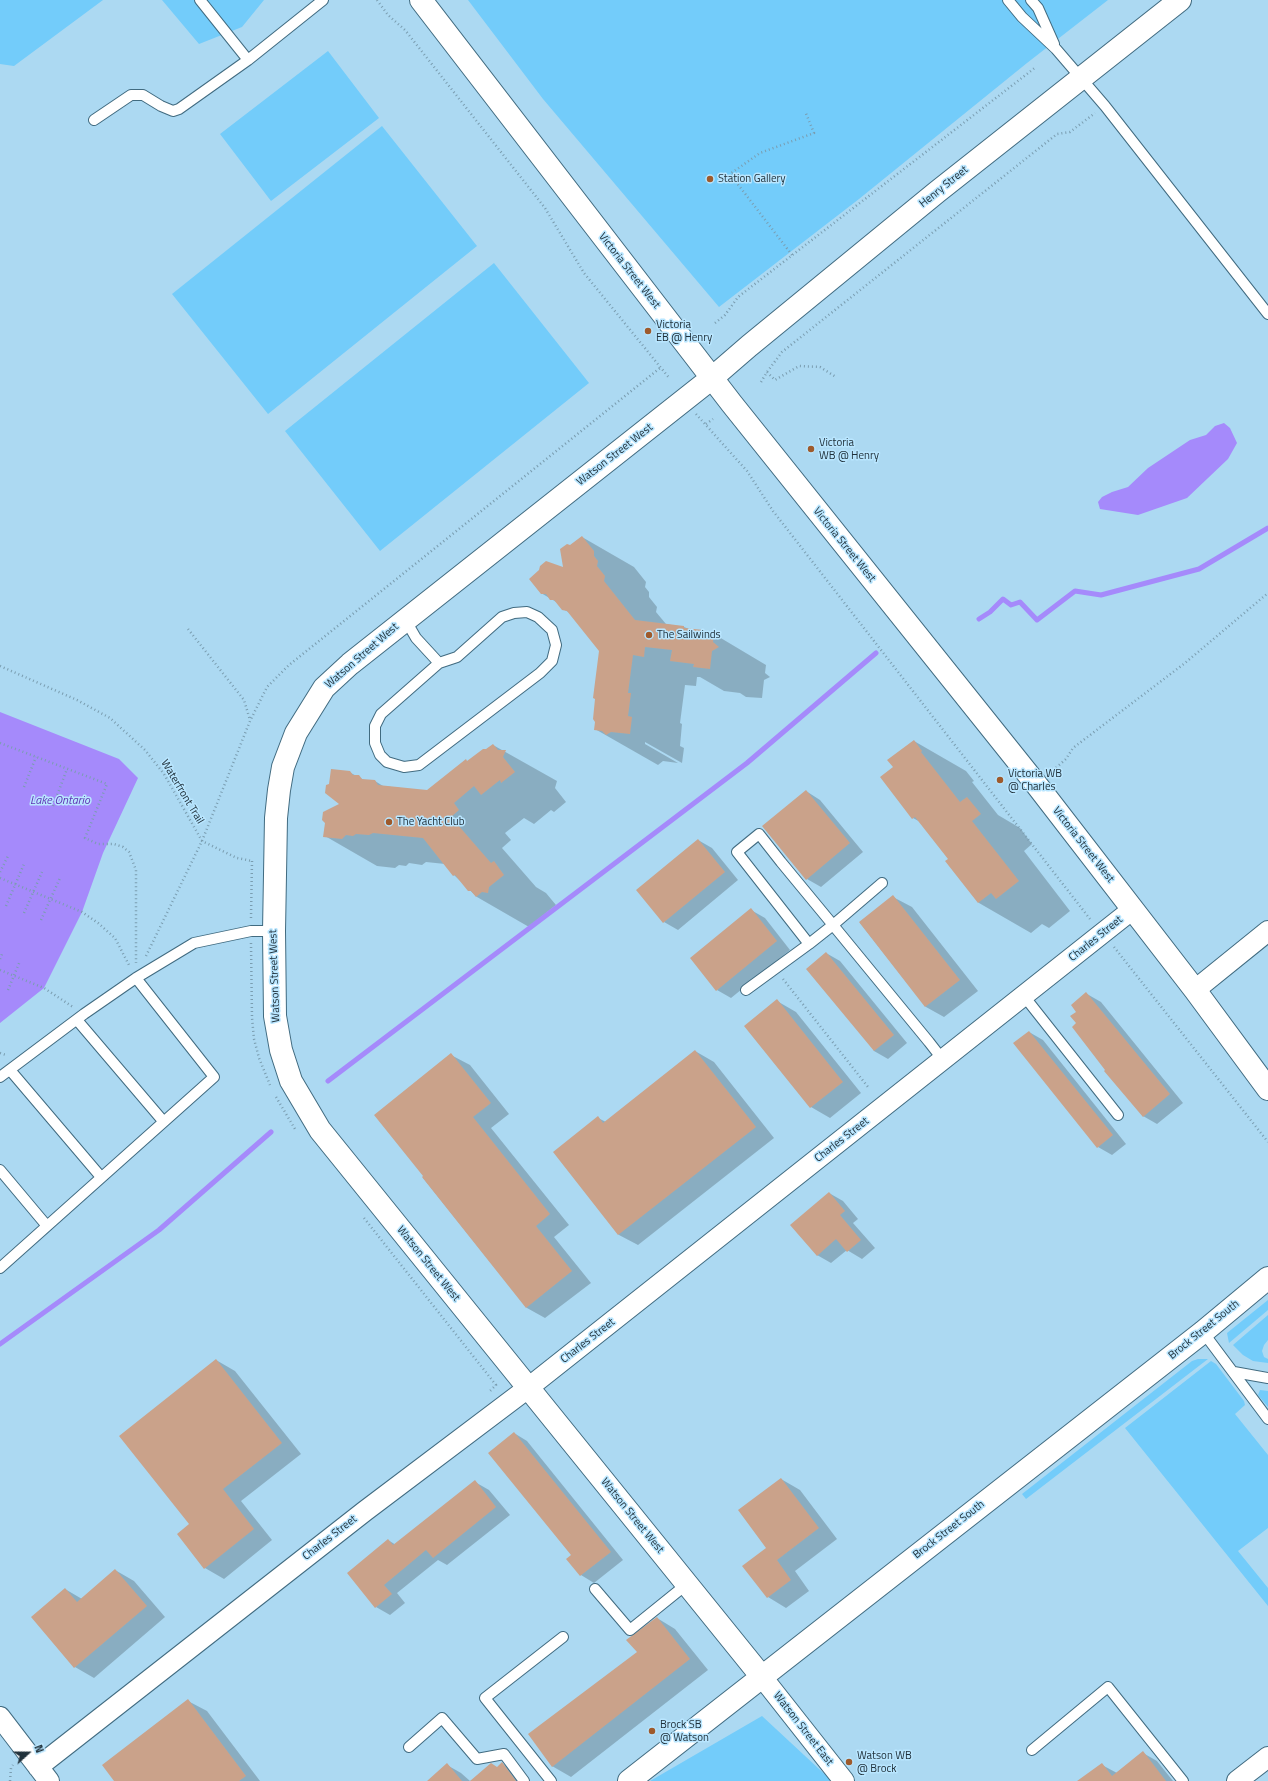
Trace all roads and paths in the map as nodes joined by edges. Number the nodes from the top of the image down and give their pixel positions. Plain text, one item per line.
1 (200, 0) edge
2 (323, 0) edge
3 (377, 0) edge
4 (421, 0) edge
5 (1008, 0) edge
6 (1031, 0) edge
7 (1180, 0) edge
8 (1056, 49) junction
9 (248, 60) junction
10 (1036, 67) dead end
11 (1081, 78) junction
12 (1105, 106) junction
13 (805, 111) dead end
14 (94, 120) dead end
15 (792, 255) junction
16 (1268, 314) edge
17 (715, 323) dead end
18 (660, 368) junction
19 (767, 372) junction
20 (836, 377) dead end
21 (712, 378) junction
22 (670, 379) dead end
23 (761, 382) dead end
24 (696, 413) dead end
25 (713, 419) dead end
26 (705, 424) junction
27 (1268, 593) edge
28 (405, 619) junction
29 (188, 629) dead end
30 (439, 663) junction
31 (0, 666) edge
32 (250, 720) junction
33 (0, 745) edge
34 (36, 757) junction
35 (67, 769) junction
36 (1036, 784) junction
37 (24, 787) dead end
38 (53, 806) dead end
39 (202, 840) junction
40 (8, 856) dead end
41 (252, 861) dead end
42 (24, 864) dead end
43 (0, 872) edge
44 (42, 872) dead end
45 (0, 878) edge
46 (60, 878) dead end
47 (882, 883) dead end
48 (15, 884) junction
49 (33, 892) junction
50 (51, 900) junction
51 (6, 906) dead end
52 (1133, 909) junction
53 (24, 913) dead end
54 (1087, 916) dead end
55 (41, 920) dead end
56 (833, 925) junction
57 (274, 931) junction
58 (1268, 931) edge
59 (809, 944) junction
60 (1114, 947) dead end
61 (2, 954) dead end
62 (0, 959) edge
63 (20, 961) dead end
64 (775, 969) junction
65 (0, 970) edge
66 (14, 976) junction
67 (136, 978) junction
68 (8, 990) dead end
69 (746, 990) dead end
70 (1195, 990) junction
71 (1024, 996) junction
72 (80, 1017) junction
73 (943, 1060) junction
74 (10, 1070) junction
75 (0, 1078) edge
76 (868, 1087) dead end
77 (1268, 1089) edge
78 (1118, 1115) dead end
79 (163, 1121) junction
80 (1268, 1142) edge
81 (0, 1170) edge
82 (101, 1177) junction
83 (47, 1226) junction
84 (0, 1268) edge
85 (1268, 1278) edge
86 (1203, 1332) junction
87 (1234, 1372) junction
88 (1268, 1378) edge
89 (528, 1388) junction
90 (1268, 1419) edge
91 (687, 1584) junction
92 (595, 1589) dead end
93 (563, 1637) dead end
94 (762, 1677) junction
95 (0, 1717) edge
96 (409, 1747) dead end
97 (1032, 1750) dead end
98 (1268, 1757) edge
99 (17, 1760) dead end
100 (43, 1774) edge
101 (10, 1781) edge
102 (524, 1781) edge
103 (551, 1781) edge
104 (629, 1781) edge
105 (844, 1781) edge
106 (1183, 1781) edge
107 (1237, 1781) edge

1 - 9 lane
2 - 9 lane
3 - 18 path
4 - 21 main road, Victoria Street West
5 - 8 lane
6 - 8 lane
7 - 11 main road, Henry Street
8 - 11 lane
9 - 14 lane
10 - 15 path
11 - 12 lane
11 - 21 main road, Henry Street
12 - 16 lane
12 - 19 path
13 - 15 path
15 - 17 path
18 - 22 path
18 - 32 path
19 - 20 path
19 - 23 path
21 - 28 main road, Watson Street West
21 - 36 main road, Victoria Street West
24 - 26 path
25 - 26 path
26 - 54 path
27 - 36 path
28 - 30 lane
28 - 57 main road, Watson Street West
29 - 32 path
30 - 30 lane
31 - 39 path, Waterfront Trail
32 - 39 path
33 - 34 path
34 - 35 path
34 - 37 path
35 - 38 path
35 - 67 path
36 - 52 main road, Victoria Street West
39 - 41 path, Waterfront Trail
39 - 67 path
40 - 43 path
42 - 48 path
44 - 49 path
45 - 48 path
46 - 50 path
47 - 56 lane
48 - 49 path
48 - 51 path
49 - 50 path
49 - 53 path
50 - 55 path
50 - 67 path
52 - 70 main road, Victoria Street West
52 - 71 street, Charles Street
56 - 59 lane
56 - 59 lane
56 - 73 lane
57 - 67 lane
57 - 89 main road, Watson Street West
58 - 70 street
59 - 64 lane
60 - 80 path
61 - 62 path
63 - 66 path
64 - 69 lane
64 - 76 path
65 - 66 path
66 - 68 path
66 - 72 path
67 - 72 lane
67 - 79 lane
70 - 77 main road, Victoria Street West
71 - 73 street, Charles Street
71 - 78 lane
72 - 74 lane
72 - 79 lane
73 - 89 street, Charles Street
74 - 75 lane
74 - 82 lane
79 - 82 lane
81 - 83 lane
82 - 83 lane
83 - 84 lane
85 - 86 main road, Brock Street South
86 - 87 lane
86 - 94 main road, Brock Street South
87 - 88 lane
87 - 90 lane
89 - 91 main road, Watson Street West
89 - 100 street, Charles Street
91 - 92 lane
91 - 94 main road, Watson Street West
93 - 103 lane
94 - 104 main road, Brock Street South
94 - 105 street, Watson Street East
95 - 100 street
96 - 102 lane
97 - 106 lane
98 - 107 street
99 - 101 path

